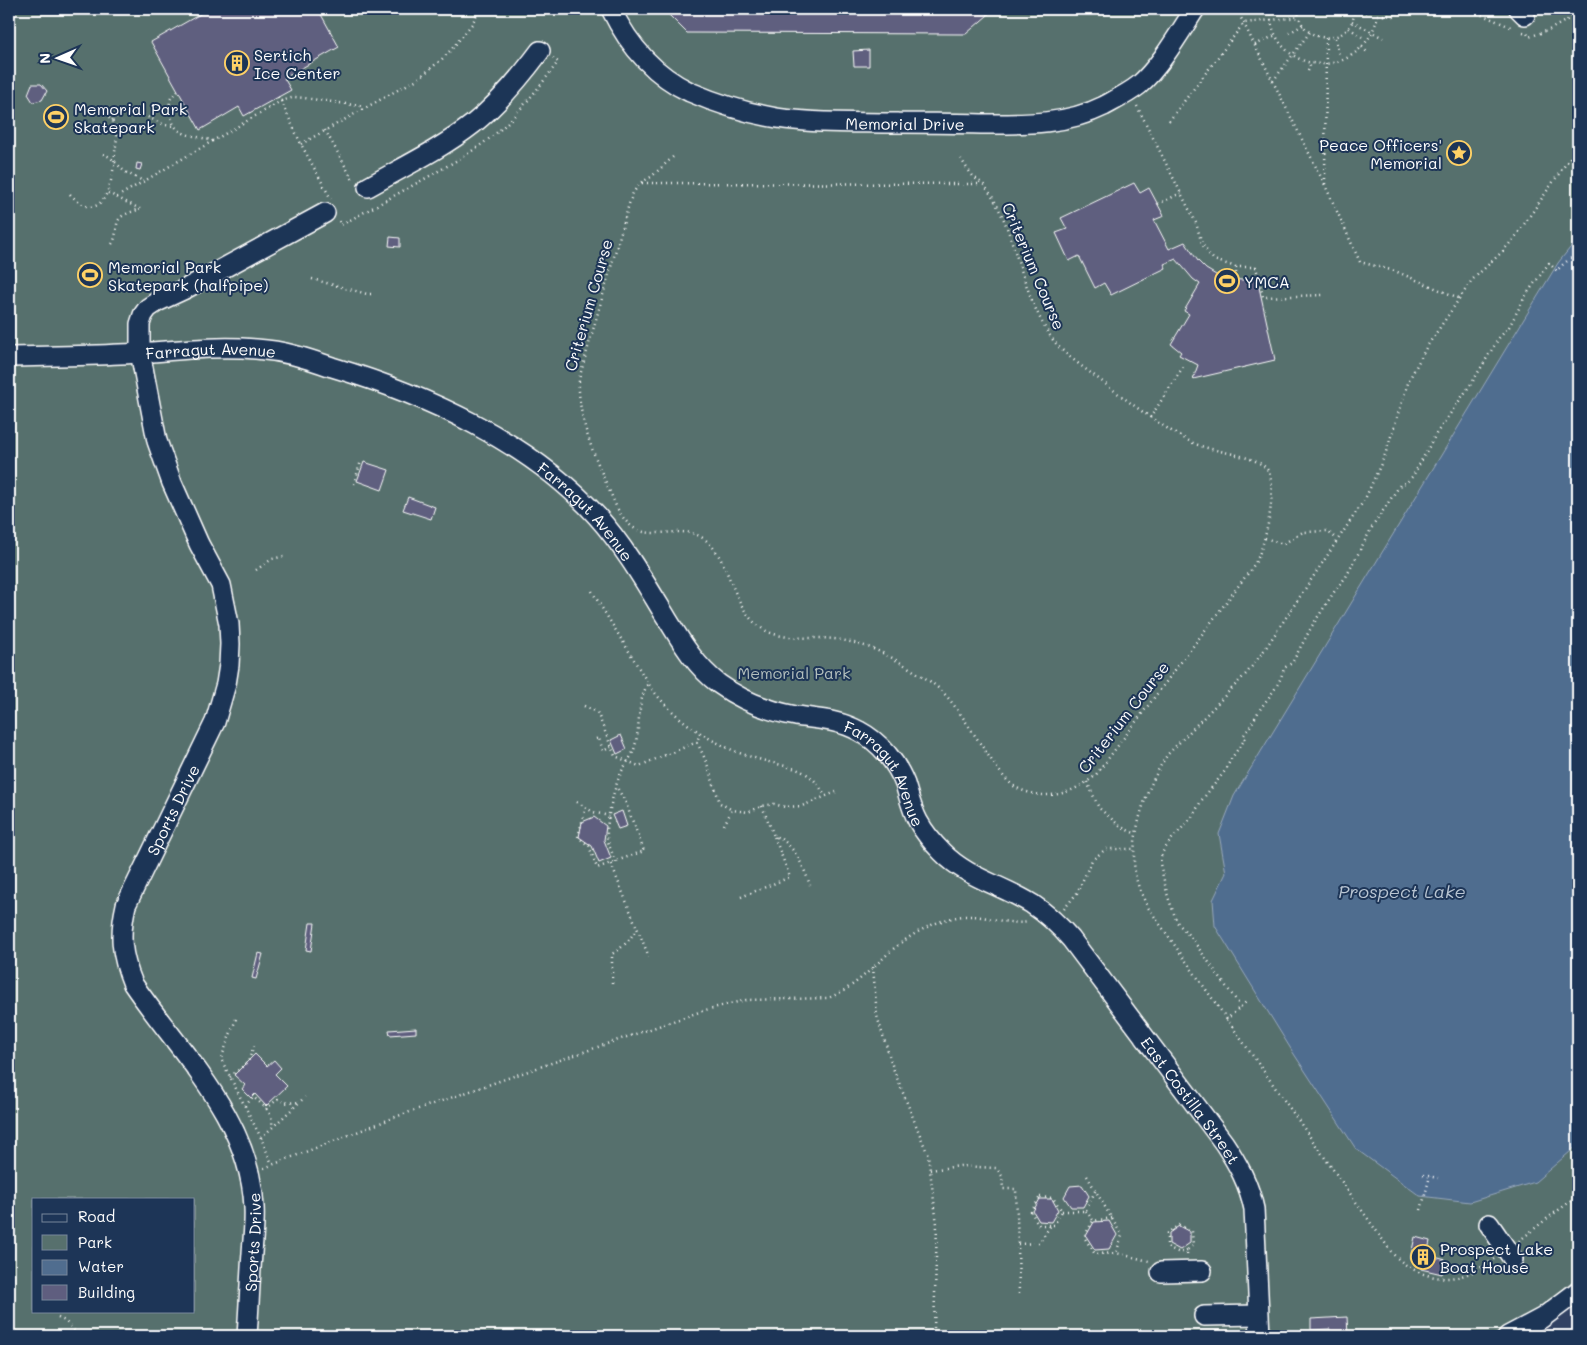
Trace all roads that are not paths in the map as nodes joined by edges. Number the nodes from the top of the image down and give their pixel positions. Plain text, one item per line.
1 (611, 9) edge
2 (1195, 9) edge
3 (540, 51) dead end
4 (363, 191) road end
5 (325, 213) dead end
6 (140, 352) junction
7 (9, 357) edge
8 (1030, 903) joint
9 (1489, 1224) dead end
10 (1513, 1259) dead end
11 (1158, 1268) road end
12 (1195, 1271) road end
13 (1578, 1291) edge
14 (1258, 1315) junction
15 (1204, 1316) dead end
16 (247, 1336) edge
17 (1260, 1336) edge
18 (1508, 1336) edge

1 - 2 street, Memorial Drive
3 - 4 street
5 - 6 street, Sports Drive
6 - 7 street, Farragut Avenue
6 - 8 street, Farragut Avenue
6 - 16 street, Sports Drive
8 - 14 street, East Costilla Street
9 - 10 street
11 - 12 street
13 - 18 street
14 - 15 street
14 - 17 street, East Costilla Street

